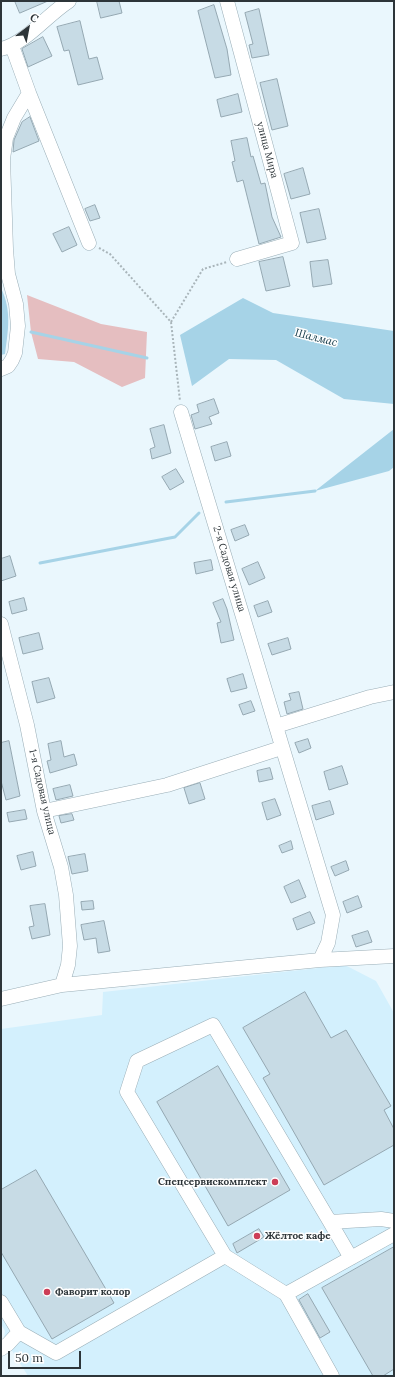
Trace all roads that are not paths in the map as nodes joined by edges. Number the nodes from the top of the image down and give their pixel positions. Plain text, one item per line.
1 (69, 1) edge
2 (227, 1) edge
3 (7, 48) edge
4 (29, 93) junction
5 (89, 243) road end
6 (237, 260) road end
7 (1, 369) edge
8 (181, 412) road end
9 (1, 624) edge
10 (394, 692) edge
11 (276, 726) junction
12 (281, 748) junction
13 (44, 811) junction
14 (394, 956) edge
15 (320, 960) junction
16 (62, 986) junction
17 (1, 999) edge
18 (394, 1221) edge
19 (330, 1222) junction
20 (394, 1234) edge
21 (225, 1256) junction
22 (351, 1258) junction
23 (286, 1294) junction
24 (1, 1302) edge
25 (19, 1332) junction
26 (1, 1349) edge
27 (332, 1376) edge

1 - 3 street
2 - 6 street, улица Мира
3 - 4 street
4 - 5 street
4 - 7 street
8 - 11 street, 2-я Садовая улица
9 - 13 street, 1-я Садовая улица
10 - 11 street
11 - 12 street, 2-я Садовая улица
12 - 13 street
12 - 15 street, 2-я Садовая улица
13 - 16 street, 1-я Садовая улица
14 - 15 street
15 - 16 street
16 - 17 street
18 - 19 street
19 - 21 street
19 - 22 street
20 - 22 street
21 - 23 street
21 - 25 street
22 - 23 street
23 - 27 street
24 - 25 street
25 - 26 street

